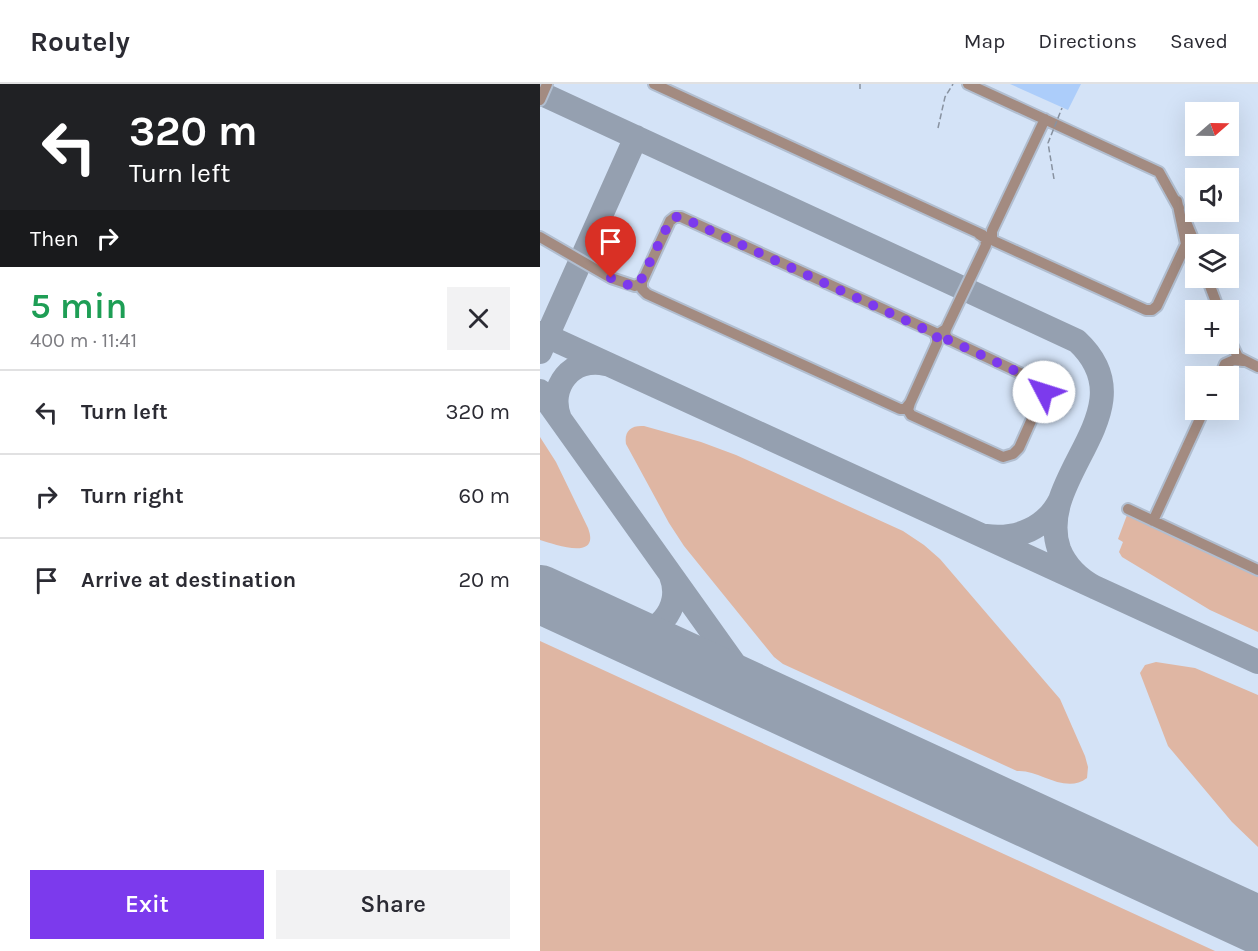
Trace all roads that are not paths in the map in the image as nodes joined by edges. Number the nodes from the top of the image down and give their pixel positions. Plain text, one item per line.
1 (547, 84) edge
2 (654, 84) edge
3 (968, 84) edge
4 (540, 100) edge
5 (1045, 119) junction
6 (1177, 201) junction
7 (992, 231) junction
8 (979, 234) junction
9 (1191, 234) edge
10 (540, 237) edge
11 (992, 244) junction
12 (642, 282) junction
13 (948, 334) junction
14 (936, 338) junction
15 (1236, 354) edge
16 (1243, 361) junction
17 (1224, 366) edge
18 (1258, 367) edge
19 (909, 403) junction
20 (1199, 420) edge
21 (1128, 509) dead end
22 (1153, 521) junction
23 (1258, 570) edge

1 - 4 lane
2 - 8 lane
3 - 5 lane
5 - 6 lane
5 - 7 lane
6 - 9 lane
6 - 11 lane
7 - 8 lane
7 - 11 lane
8 - 11 lane
10 - 12 lane
11 - 13 lane
12 - 14 lane
12 - 19 lane
13 - 14 lane
13 - 19 lane
14 - 19 lane
15 - 16 lane
16 - 17 lane
16 - 18 lane
20 - 22 lane
21 - 22 lane
22 - 23 lane

